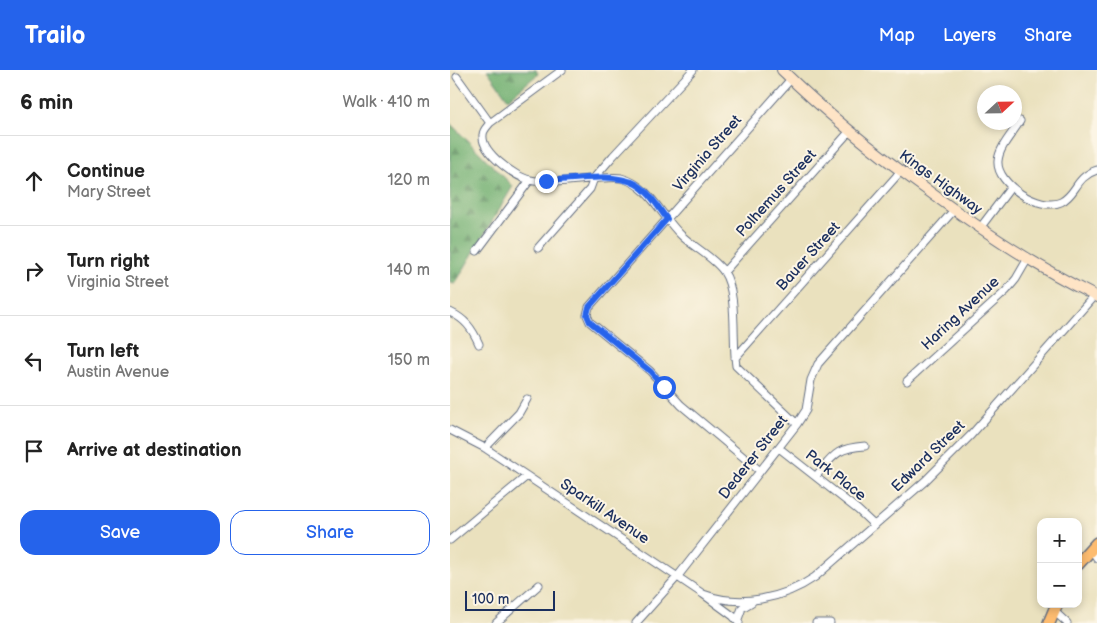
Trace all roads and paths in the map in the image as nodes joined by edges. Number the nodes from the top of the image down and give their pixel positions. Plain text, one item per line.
1 (562, 70) edge
2 (693, 70) edge
3 (782, 70) edge
4 (456, 77) dead end
5 (791, 79) junction
6 (490, 123) junction
7 (1014, 130) edge
8 (849, 132) junction
9 (1097, 170) edge
10 (901, 171) junction
11 (594, 178) junction
12 (530, 180) junction
13 (1011, 187) junction
14 (954, 210) junction
15 (667, 219) junction
16 (980, 228) junction
17 (538, 248) dead end
18 (477, 251) dead end
19 (1027, 260) junction
20 (724, 272) junction
21 (1095, 296) edge
22 (450, 312) edge
23 (479, 344) dead end
24 (735, 358) junction
25 (907, 382) dead end
26 (527, 399) dead end
27 (797, 424) junction
28 (450, 430) edge
29 (865, 446) dead end
30 (485, 448) junction
31 (780, 448) junction
32 (760, 471) junction
33 (527, 476) junction
34 (816, 476) junction
35 (874, 525) junction
36 (450, 540) edge
37 (1095, 550) edge
38 (1079, 563) edge
39 (678, 576) junction
40 (539, 585) dead end
41 (703, 594) junction
42 (755, 601) junction
43 (1055, 608) edge
44 (738, 621) edge
45 (496, 623) edge
46 (636, 623) edge
47 (816, 623) edge
48 (830, 623) edge
49 (1049, 623) edge
50 (1068, 623) edge

1 - 6 street
2 - 11 street
3 - 5 street, Kings Highway
4 - 6 street
5 - 8 street, Kings Highway
5 - 15 street, Virginia Street
6 - 12 street
7 - 13 street
8 - 10 street, Kings Highway
8 - 20 street, Polhemus Street
9 - 13 street
10 - 14 street, Kings Highway
10 - 24 street, Bauer Street
11 - 12 street
11 - 15 street
11 - 17 street
12 - 18 street
13 - 16 street
14 - 16 street, Kings Highway
14 - 27 street, Dederer Street
15 - 20 street
15 - 32 street, Virginia Street
16 - 19 street, Kings Highway
19 - 21 street, Kings Highway
19 - 25 street, Haring Avenue
20 - 24 street
21 - 35 street, Edward Street
22 - 23 street
24 - 27 street
26 - 30 street
27 - 31 street, Dederer Street
28 - 30 street, Sparkill Avenue
29 - 34 street
30 - 33 street, Sparkill Avenue
31 - 32 street, Dederer Street
31 - 34 street, Park Place
32 - 39 street, Dederer Street
33 - 36 street
33 - 39 street, Sparkill Avenue
34 - 35 street, Park Place
35 - 42 street, Edward Street
37 - 38 main road
39 - 41 street, Sparkill Avenue
39 - 46 street, Dederer Street
40 - 45 street
41 - 42 street, Edward Street
41 - 44 street, Sparkill Avenue
42 - 44 street
43 - 49 main road
43 - 50 street
47 - 48 street

